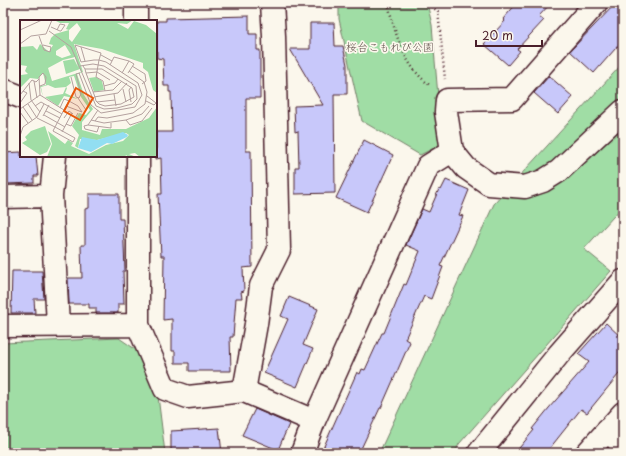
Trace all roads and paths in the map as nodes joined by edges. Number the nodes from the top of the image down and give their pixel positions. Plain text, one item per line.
1 (136, 3) edge
2 (394, 3) edge
3 (420, 3) edge
4 (596, 3) edge
5 (388, 4) edge
6 (272, 6) edge
7 (136, 20) edge
8 (3, 90) edge
9 (440, 93) junction
10 (20, 96) edge
11 (623, 111) edge
12 (452, 151) junction
13 (55, 157) edge
14 (138, 157) edge
15 (51, 196) junction
16 (3, 197) edge
17 (623, 281) edge
18 (58, 325) junction
19 (138, 325) junction
20 (3, 326) edge
21 (244, 392) junction
22 (623, 412) edge
23 (314, 422) junction
24 (608, 429) junction
25 (623, 447) edge
26 (302, 453) edge
27 (479, 453) edge
28 (587, 453) edge

1 - 7 street
2 - 5 path
3 - 9 path
4 - 9 street
5 - 6 path
5 - 9 path
6 - 21 street
8 - 10 street
9 - 12 street
11 - 12 street
12 - 23 street
13 - 15 street
14 - 19 street
15 - 16 street
15 - 18 street
17 - 27 street
18 - 19 street
18 - 20 street
19 - 21 street
21 - 23 street
22 - 24 street
23 - 26 street
24 - 25 street
24 - 28 street

